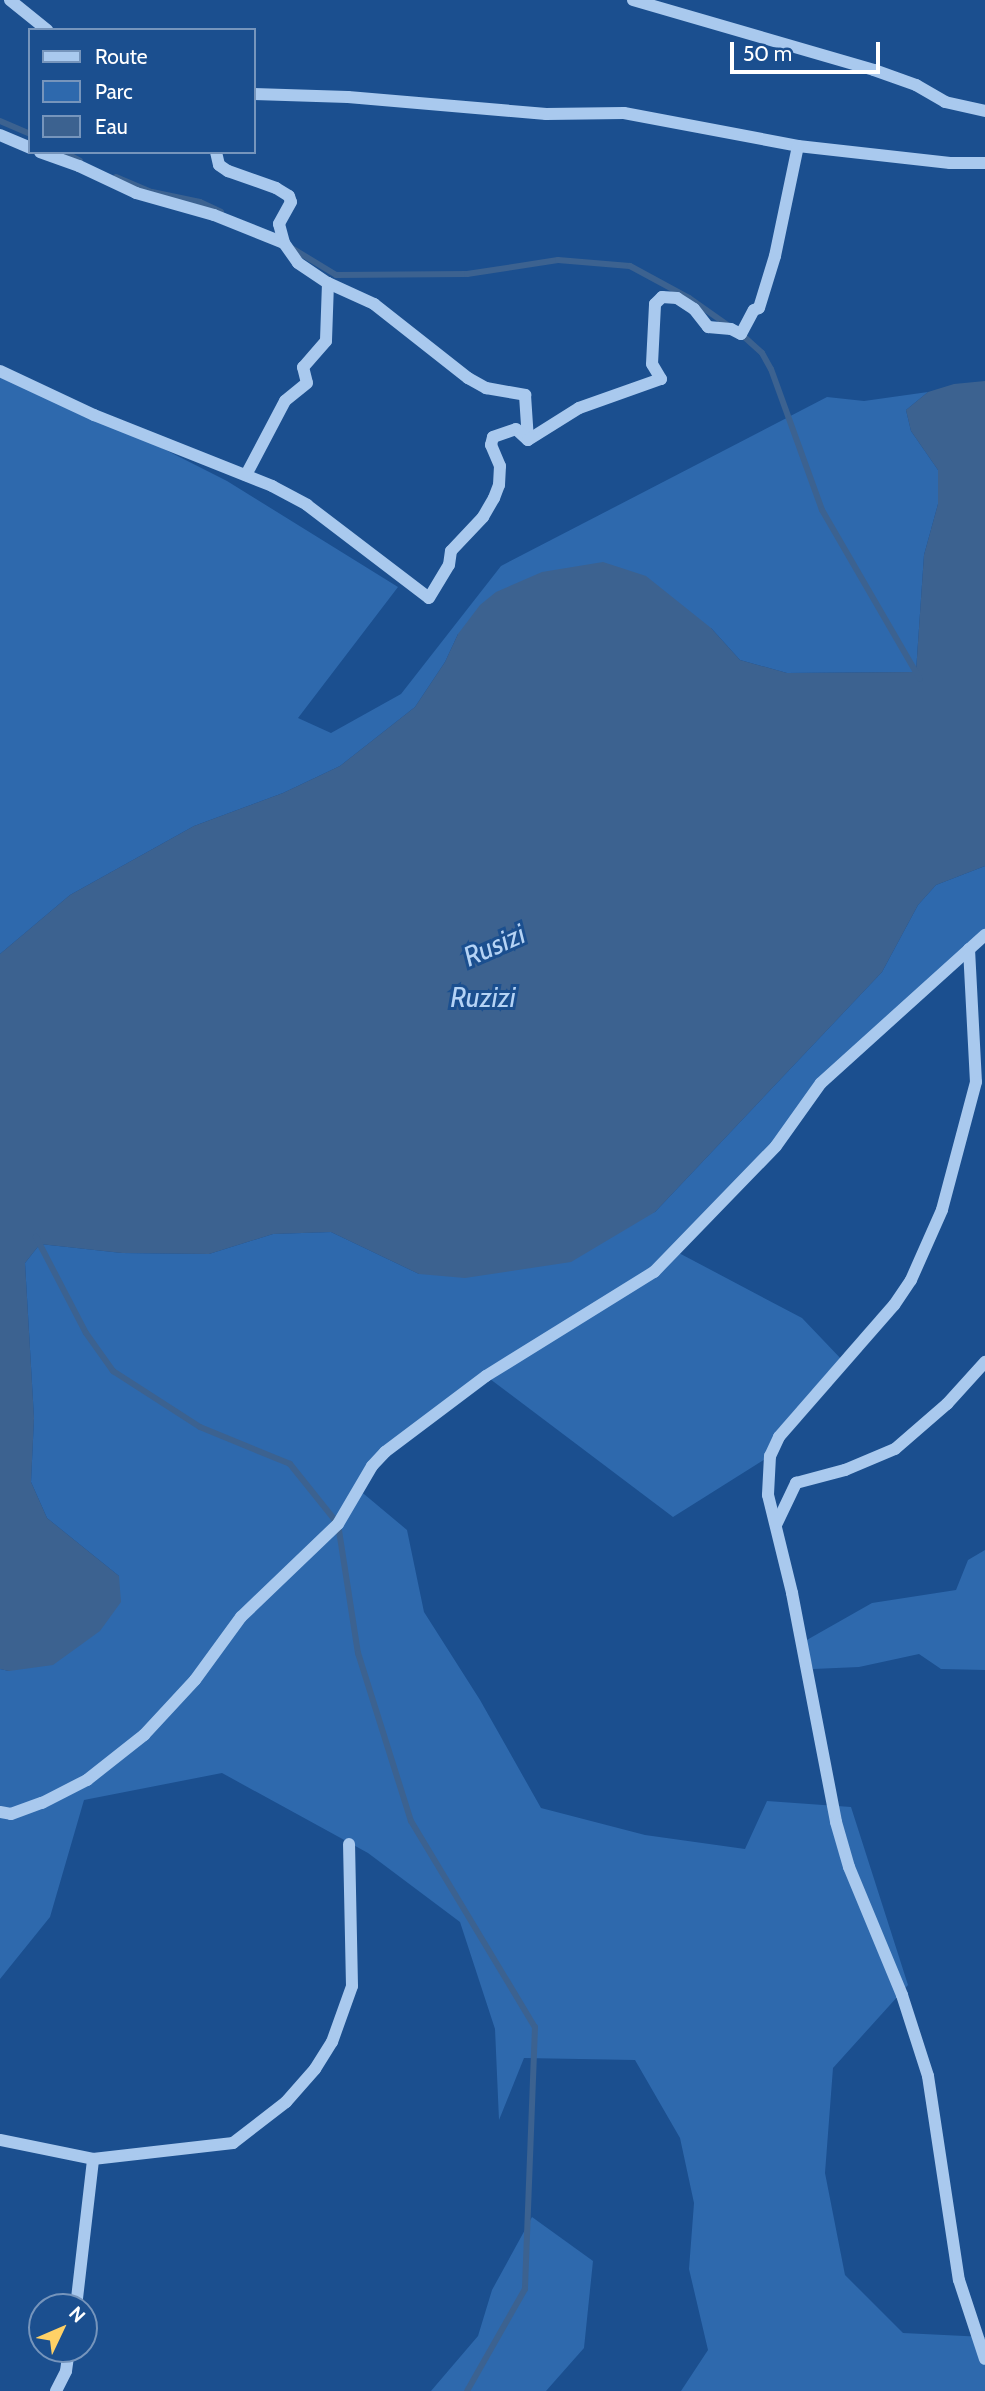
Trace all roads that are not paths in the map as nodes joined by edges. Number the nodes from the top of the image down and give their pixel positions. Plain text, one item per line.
1 (10, 0) edge
2 (633, 0) edge
3 (45, 28) edge
4 (256, 94) edge
5 (985, 111) edge
6 (0, 135) edge
7 (798, 146) junction
8 (28, 147) edge
9 (46, 154) edge
10 (216, 154) edge
11 (985, 163) edge
12 (284, 243) junction
13 (328, 283) junction
14 (0, 371) edge
15 (528, 440) junction
16 (246, 475) junction
17 (985, 935) edge
18 (969, 949) junction
19 (985, 1362) edge
20 (776, 1525) junction
21 (0, 1812) edge
22 (349, 1844) dead end
23 (0, 2140) edge
24 (93, 2159) junction
25 (78, 2293) edge
26 (985, 2359) edge
27 (67, 2363) edge
28 (56, 2391) edge

1 - 3 street
2 - 5 street
4 - 7 street
6 - 8 street
7 - 11 street
7 - 15 street
9 - 12 street
10 - 12 street
12 - 13 street
13 - 15 street
13 - 16 street
14 - 16 street
15 - 16 street
17 - 18 street
18 - 20 street
18 - 21 street
19 - 20 street
20 - 26 street
22 - 24 street
23 - 24 street
24 - 25 street
27 - 28 street

